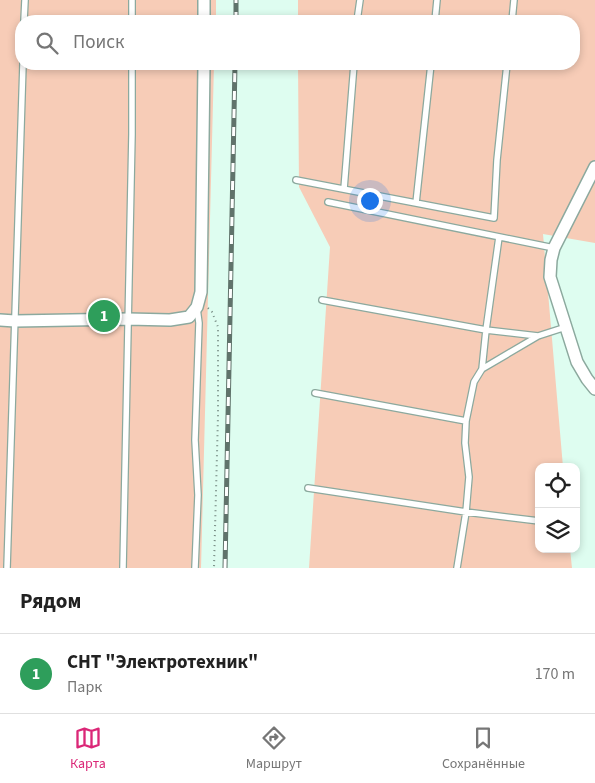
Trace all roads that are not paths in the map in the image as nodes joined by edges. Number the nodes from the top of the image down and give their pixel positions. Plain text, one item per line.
1 (25, 0) edge
2 (132, 0) edge
3 (204, 0) edge
4 (360, 0) edge
5 (437, 0) edge
6 (514, 0) edge
7 (24, 15) edge
8 (132, 15) edge
9 (204, 15) edge
10 (358, 15) edge
11 (436, 15) edge
12 (513, 15) edge
13 (23, 70) edge
14 (132, 70) edge
15 (204, 70) edge
16 (354, 70) edge
17 (430, 70) edge
18 (506, 70) edge
19 (595, 166) edge
20 (296, 180) dead end
21 (344, 189) junction
22 (328, 202) dead end
23 (416, 203) junction
24 (499, 237) junction
25 (554, 248) junction
26 (322, 300) dead end
27 (198, 303) junction
28 (128, 319) junction
29 (0, 320) edge
30 (15, 321) junction
31 (566, 327) junction
32 (486, 330) junction
33 (538, 336) junction
34 (482, 369) junction
35 (595, 389) edge
36 (315, 393) dead end
37 (466, 421) junction
38 (308, 488) dead end
39 (466, 512) junction
40 (535, 521) edge
41 (7, 568) edge
42 (123, 568) edge
43 (195, 568) edge
44 (457, 568) edge

1 - 7 lane
2 - 8 lane
3 - 9 street
4 - 10 lane
5 - 11 lane
6 - 12 lane
13 - 30 lane
14 - 28 lane
15 - 27 street
16 - 21 lane
17 - 23 lane
18 - 23 lane
19 - 25 street
20 - 21 lane
21 - 23 lane
22 - 24 lane
24 - 25 lane
24 - 32 lane
25 - 31 street
26 - 32 lane
27 - 28 street
27 - 43 lane
28 - 30 street
28 - 42 lane
29 - 30 street
30 - 41 lane
31 - 33 lane
31 - 35 street
32 - 33 lane
32 - 34 lane
33 - 34 lane
34 - 37 lane
36 - 37 lane
37 - 39 lane
38 - 39 lane
39 - 40 lane
39 - 44 lane

